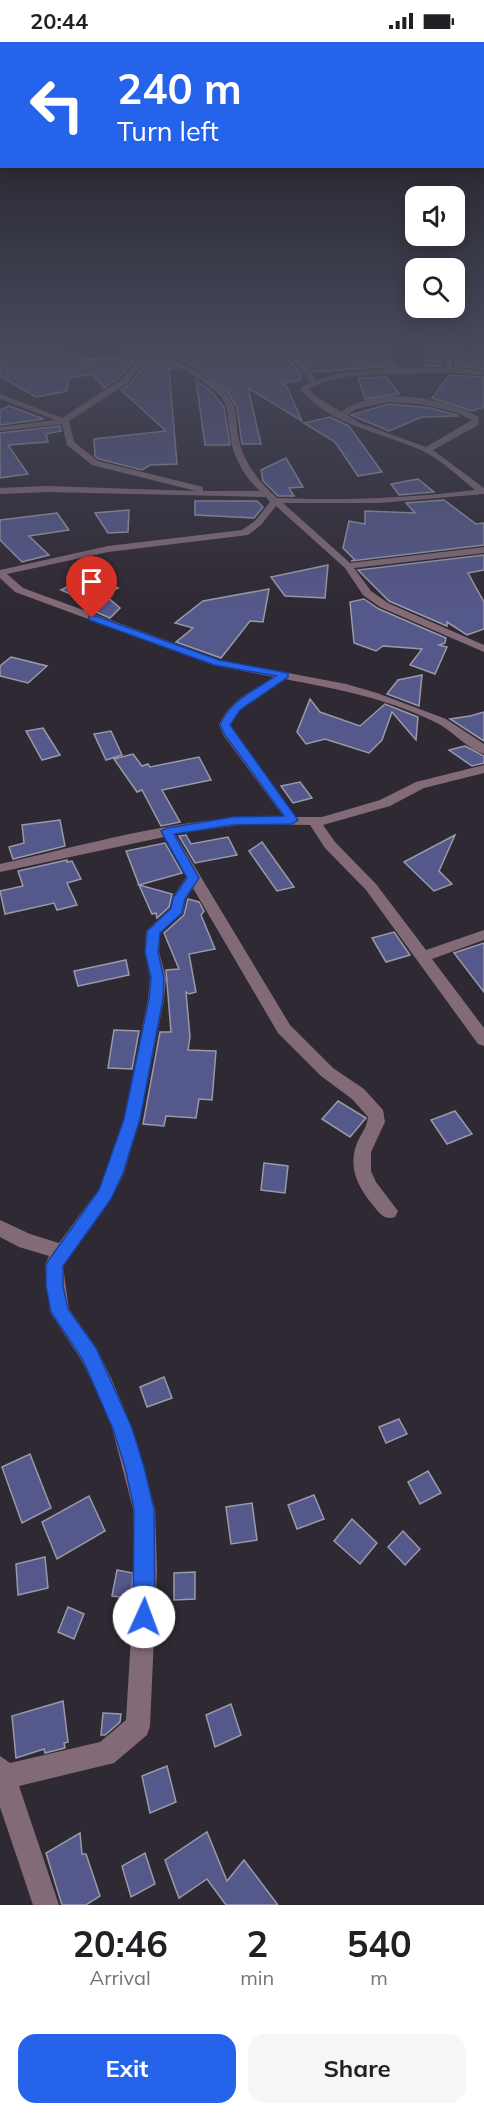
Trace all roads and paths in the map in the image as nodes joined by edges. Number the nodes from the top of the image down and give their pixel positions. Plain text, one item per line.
1 (69, 433) edge
2 (233, 433) edge
3 (379, 433) edge
4 (459, 433) edge
5 (427, 450) junction
6 (0, 491) edge
7 (484, 491) edge
8 (208, 492) junction
9 (271, 499) junction
10 (484, 550) edge
11 (348, 566) junction
12 (0, 590) edge
13 (19, 590) junction
14 (484, 649) edge
15 (285, 675) junction
16 (484, 750) edge
17 (484, 769) edge
18 (292, 820) junction
19 (314, 821) junction
20 (167, 831) junction
21 (0, 868) edge
22 (193, 878) junction
23 (484, 935) edge
24 (422, 957) junction
25 (484, 1040) edge
26 (389, 1211) dead end
27 (0, 1228) edge
28 (62, 1252) junction
29 (2, 1773) edge
30 (46, 1905) edge

1 - 8 street
2 - 9 street
3 - 5 street
4 - 5 street
5 - 7 street
6 - 8 street
7 - 9 street
8 - 9 street
9 - 11 street
9 - 13 street
10 - 11 street
11 - 14 street
12 - 13 street
13 - 15 street
15 - 16 street
15 - 18 street
17 - 19 street
18 - 19 street
18 - 20 street
19 - 24 street
20 - 21 street
20 - 22 street
22 - 26 street
22 - 28 street
23 - 24 street
24 - 25 street
27 - 28 street
28 - 29 street
29 - 30 street

